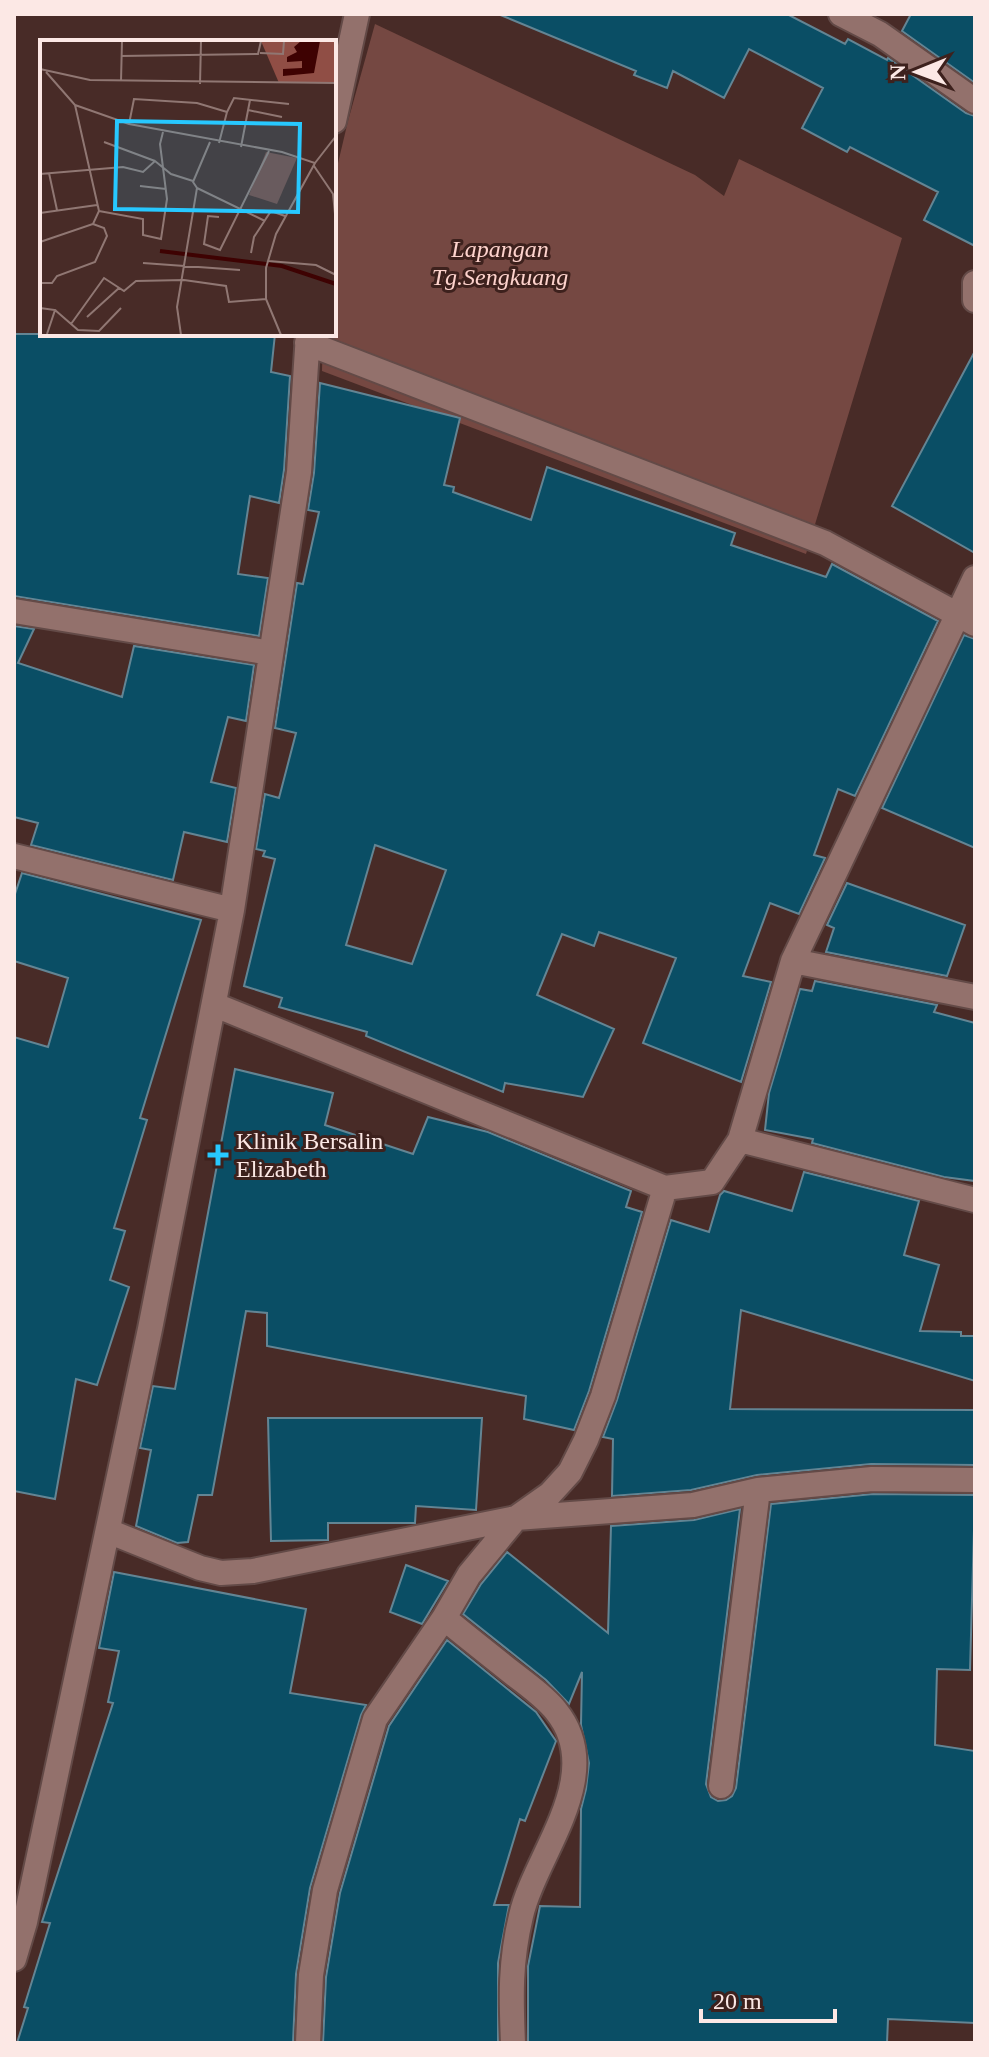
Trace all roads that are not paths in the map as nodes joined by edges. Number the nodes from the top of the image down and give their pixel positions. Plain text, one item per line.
1 (357, 14) edge
2 (841, 14) edge
3 (975, 101) edge
4 (336, 112) edge
5 (975, 283) edge
6 (975, 300) edge
7 (308, 338) edge
8 (975, 578) edge
9 (14, 611) edge
10 (967, 620) edge
11 (271, 653) junction
12 (14, 856) edge
13 (232, 910) junction
14 (793, 961) junction
15 (975, 997) edge
16 (215, 1005) junction
17 (740, 1140) junction
18 (665, 1188) junction
19 (975, 1200) edge
20 (975, 1480) edge
21 (758, 1490) junction
22 (516, 1518) junction
23 (108, 1531) junction
24 (444, 1618) junction
25 (721, 1786) dead end
26 (20, 1921) edge
27 (14, 1959) edge
28 (308, 2043) edge
29 (513, 2043) edge

1 - 4 street
2 - 3 street
5 - 6 street
7 - 10 street
7 - 11 street
8 - 10 street
9 - 11 street
10 - 14 street
11 - 13 street
12 - 13 street
13 - 16 street
14 - 15 street
14 - 17 street
16 - 18 street
16 - 23 street
17 - 18 street
17 - 19 street
18 - 22 street
20 - 21 street
21 - 22 street
21 - 25 street
22 - 23 street
22 - 24 street
23 - 26 street
24 - 28 street
24 - 29 street
26 - 27 street

